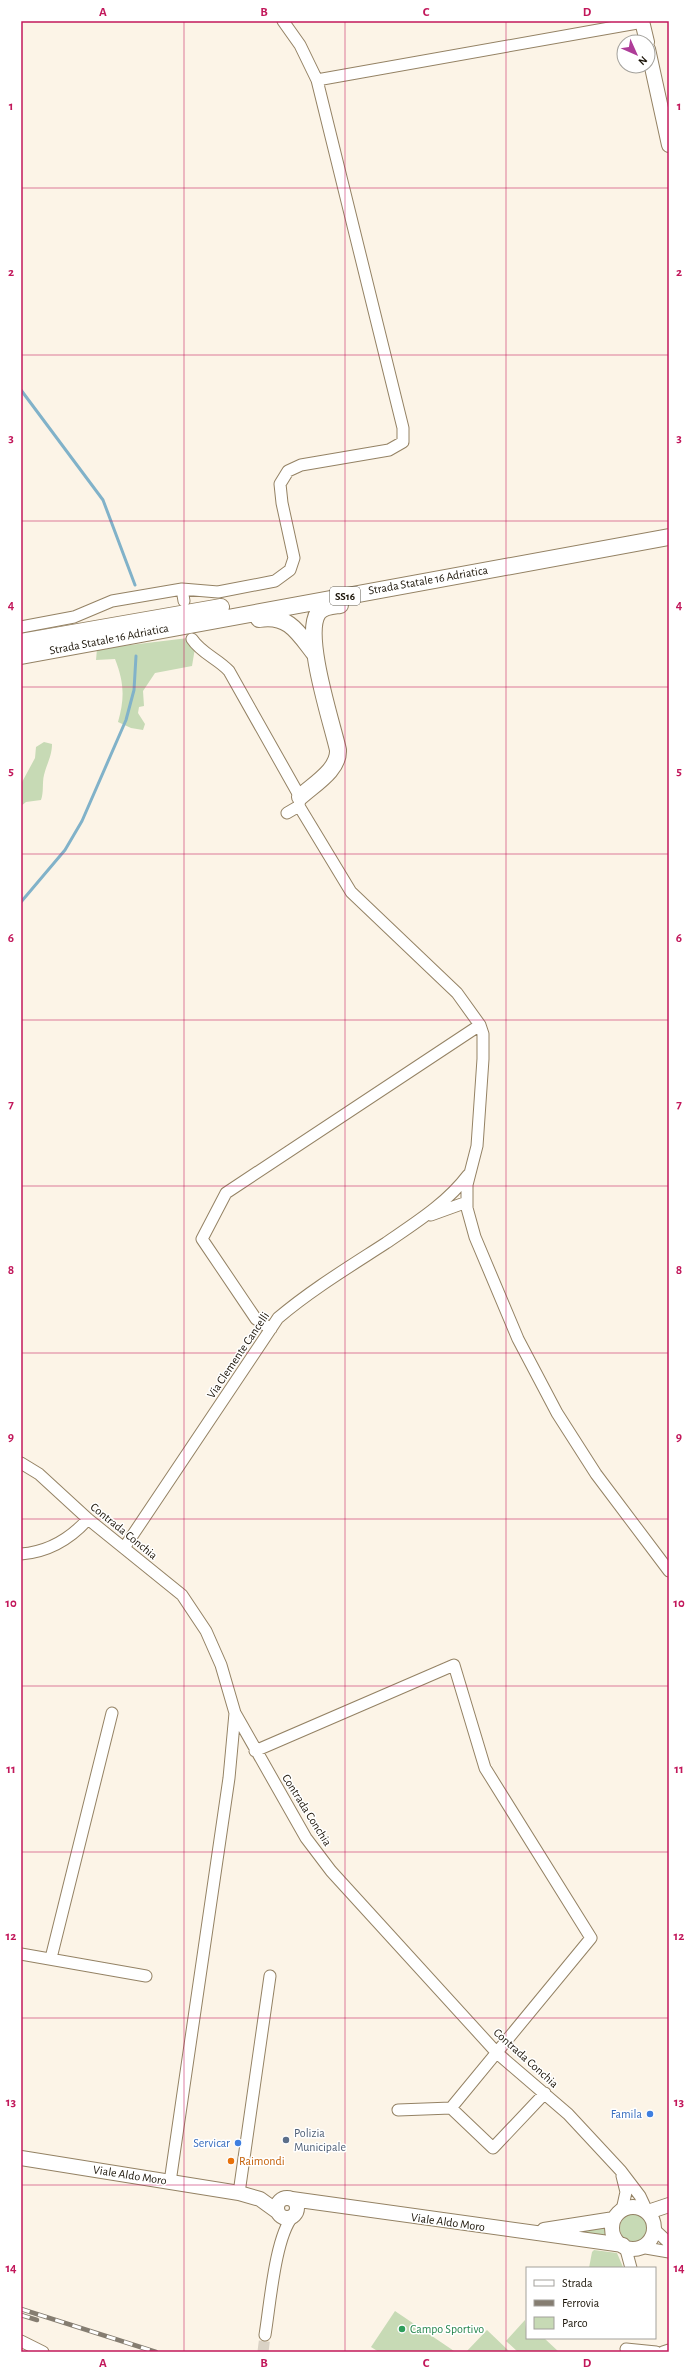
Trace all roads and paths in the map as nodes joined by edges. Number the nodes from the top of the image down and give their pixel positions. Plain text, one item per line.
1 (283, 21) edge
2 (643, 21) edge
3 (645, 34) edge
4 (653, 74) edge
5 (317, 80) junction
6 (669, 145) edge
7 (669, 525) edge
8 (669, 536) edge
9 (436, 579) junction
10 (182, 589) junction
11 (184, 601) dead end
12 (195, 623) junction
13 (21, 627) edge
14 (192, 639) dead end
15 (21, 642) edge
16 (314, 653) junction
17 (21, 656) edge
18 (299, 801) junction
19 (287, 813) dead end
20 (480, 1025) junction
21 (470, 1171) junction
22 (446, 1198) junction
23 (467, 1199) junction
24 (444, 1210) junction
25 (469, 1216) junction
26 (418, 1222) junction
27 (271, 1329) junction
28 (21, 1463) edge
29 (88, 1519) junction
30 (124, 1548) junction
31 (21, 1554) edge
32 (669, 1571) edge
33 (112, 1713) dead end
34 (235, 1714) junction
35 (255, 1750) junction
36 (21, 1954) edge
37 (52, 1958) junction
38 (146, 1976) dead end
39 (270, 1976) dead end
40 (497, 2053) junction
41 (545, 2093) junction
42 (450, 2108) junction
43 (398, 2110) dead end
44 (21, 2158) edge
45 (621, 2171) junction
46 (170, 2182) junction
47 (239, 2193) junction
48 (289, 2199) junction
49 (335, 2206) junction
50 (669, 2206) edge
51 (669, 2210) edge
52 (647, 2212) junction
53 (286, 2214) junction
54 (618, 2214) junction
55 (654, 2227) junction
56 (513, 2231) junction
57 (669, 2243) edge
58 (631, 2247) junction
59 (669, 2252) edge
60 (632, 2267) edge
61 (266, 2335) tunnel mouth
62 (21, 2341) edge
63 (626, 2346) edge
64 (21, 2347) edge
65 (669, 2350) edge
66 (26, 2352) edge
67 (41, 2352) edge
68 (656, 2352) edge
69 (663, 2352) edge

1 - 5 street
2 - 3 main road
2 - 5 street
4 - 6 main road
5 - 10 street
7 - 15 highway, Strada Statale 16 Adriatica / SS16
8 - 9 highway, Strada Statale 16 Adriatica / SS16
9 - 12 highway, Strada Statale 16 Adriatica / SS16
9 - 16 highway
10 - 11 street
10 - 13 street
12 - 16 highway
12 - 17 highway, Strada Statale 16 Adriatica / SS16
14 - 18 street
16 - 18 highway
18 - 19 street
18 - 20 street
20 - 21 street
20 - 27 street
21 - 22 street
21 - 23 street
22 - 23 street
22 - 26 street
23 - 24 street
23 - 25 street
24 - 25 street
24 - 26 street
25 - 32 street
26 - 27 street, Via Clemente Cancelli
27 - 30 street, Via Clemente Cancelli
28 - 29 street, Contrada Conchia
29 - 30 street, Contrada Conchia
29 - 31 street
30 - 34 street, Contrada Conchia
33 - 37 street
34 - 35 street, Contrada Conchia
34 - 46 street
35 - 40 street, Contrada Conchia
35 - 40 street
36 - 37 street
37 - 38 street
39 - 47 street
40 - 41 street, Contrada Conchia
40 - 42 street
41 - 42 street
41 - 45 street, Contrada Conchia
42 - 43 street
44 - 46 main road, Viale Aldo Moro
45 - 52 street, Contrada Conchia
45 - 54 street, Contrada Conchia
46 - 47 main road, Viale Aldo Moro
47 - 48 main road, Viale Aldo Moro
47 - 53 main road, Viale Aldo Moro
48 - 49 main road, Viale Aldo Moro
48 - 53 main road
49 - 53 main road, Viale Aldo Moro
49 - 56 main road, Viale Aldo Moro
50 - 52 main road
51 - 55 main road
52 - 54 main road
52 - 55 main road
53 - 61 street
54 - 56 main road, Viale Aldo Moro
54 - 58 main road
55 - 57 street
55 - 58 main road
56 - 58 main road, Viale Aldo Moro
58 - 59 street
58 - 60 street
62 - 67 street
63 - 68 street
64 - 66 street
65 - 69 street

